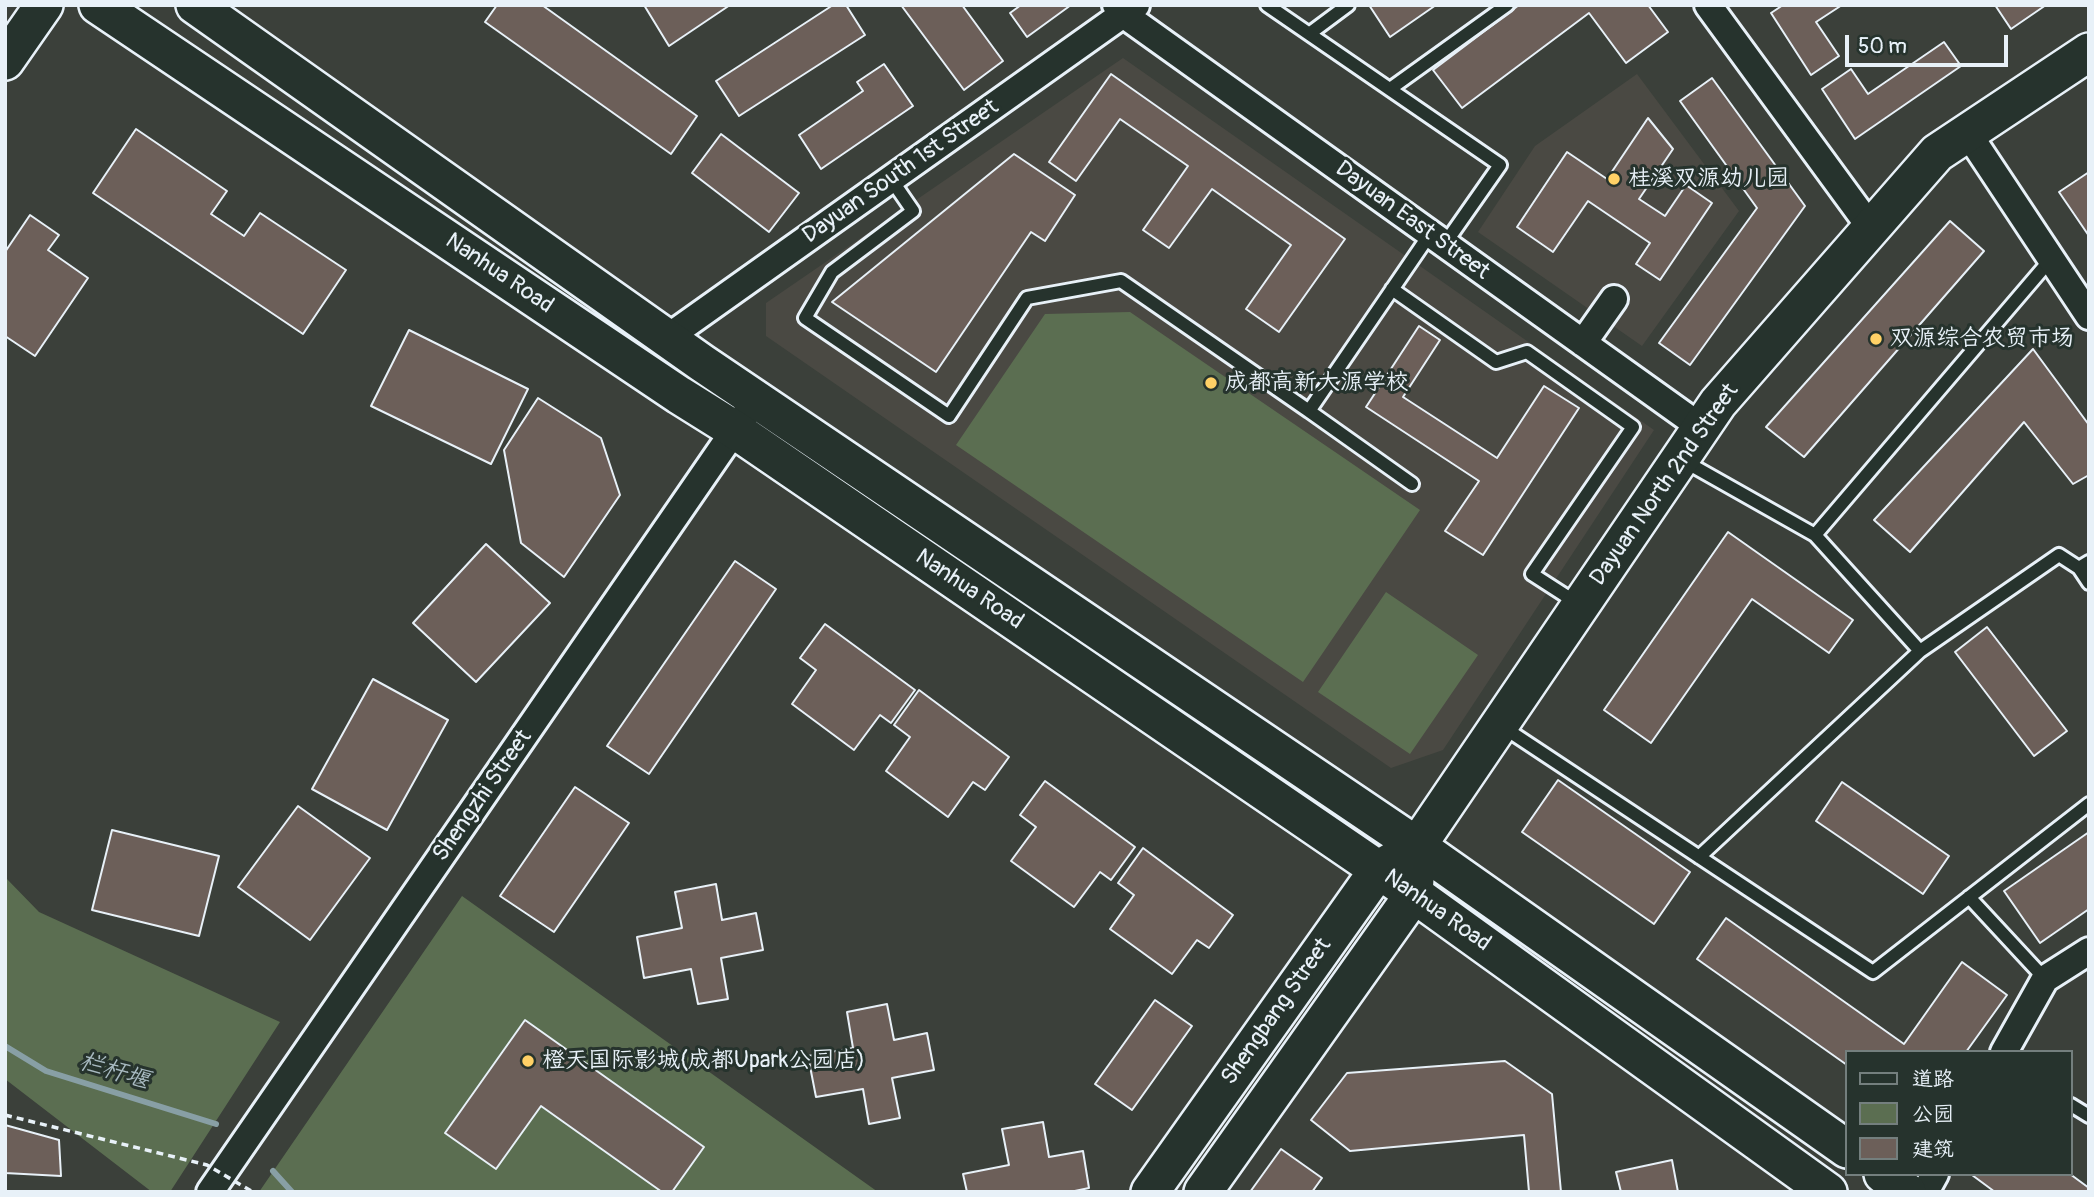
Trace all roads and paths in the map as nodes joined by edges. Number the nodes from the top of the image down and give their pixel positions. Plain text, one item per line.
1 (44, 5) edge
2 (98, 5) edge
3 (195, 5) edge
4 (1267, 5) edge
5 (1348, 5) edge
6 (1507, 5) edge
7 (1708, 5) edge
8 (1125, 8) edge
9 (1309, 34) junction
10 (2089, 52) edge
11 (5, 61) edge
12 (1390, 89) junction
13 (1967, 132) junction
14 (891, 179) junction
15 (1871, 228) junction
16 (1437, 239) junction
17 (2051, 258) junction
18 (1392, 289) junction
19 (1614, 299) dead end
20 (2089, 316) edge
21 (667, 338) junction
22 (1583, 344) junction
23 (756, 400) junction
24 (1309, 411) junction
25 (1702, 428) junction
26 (735, 430) junction
27 (1680, 459) junction
28 (1412, 484) dead end
29 (1815, 535) junction
30 (2084, 565) edge
31 (2089, 583) edge
32 (1581, 605) junction
33 (1920, 651) junction
34 (1500, 725) junction
35 (2089, 804) edge
36 (1417, 846) junction
37 (1699, 857) junction
38 (1378, 869) junction
39 (1415, 894) junction
40 (1969, 897) junction
41 (2089, 951) edge
42 (2045, 979) junction
43 (2005, 1050) edge
44 (2073, 1106) edge
45 (5, 1115) edge
46 (2089, 1116) edge
47 (1846, 1148) edge
48 (1886, 1176) edge
49 (1934, 1176) edge
50 (210, 1192) edge
51 (253, 1192) edge
52 (1150, 1192) edge
53 (1203, 1192) edge
54 (1828, 1192) edge
55 (1908, 1192) edge
56 (1925, 1192) edge

1 - 11 main road
2 - 26 main road, Nanhua Road
3 - 21 main road, Nanhua Road
4 - 9 lane
5 - 9 lane
6 - 12 lane
7 - 15 street
8 - 14 street, Dayuan South 1st Street
8 - 16 street, Dayuan East Street
9 - 12 lane
10 - 13 main road, Dayuan North 2nd Street
12 - 16 lane
13 - 15 main road, Dayuan North 2nd Street
13 - 17 street
14 - 21 street, Dayuan South 1st Street
14 - 24 lane
15 - 25 main road, Dayuan North 2nd Street
16 - 18 lane
16 - 22 street, Dayuan East Street
17 - 20 street
17 - 29 lane
18 - 24 lane
18 - 32 lane
19 - 22 street
21 - 23 main road, Nanhua Road
22 - 25 street, Dayuan East Street
23 - 26 street, Shengzhi Street
23 - 36 main road, Nanhua Road
24 - 28 lane
25 - 27 main road, Dayuan North 2nd Street
26 - 38 main road, Nanhua Road
26 - 50 street, Shengzhi Street
27 - 29 lane
27 - 32 main road, Dayuan North 2nd Street
29 - 33 lane
30 - 31 lane
30 - 33 lane
32 - 34 main road, Dayuan North 2nd Street
33 - 37 lane
34 - 36 main road, Dayuan North 2nd Street
34 - 37 lane
35 - 40 lane
36 - 38 main road, Shengbang Street
36 - 39 main road
36 - 47 main road, Nanhua Road
37 - 40 lane
38 - 39 main road, Nanhua Road
38 - 52 main road, Shengbang Street
39 - 53 main road, Shengbang Street
39 - 54 main road, Nanhua Road
40 - 42 lane
41 - 42 street
42 - 43 street
44 - 46 lane
45 - 51 path, bridge
48 - 55 main road
49 - 56 street

